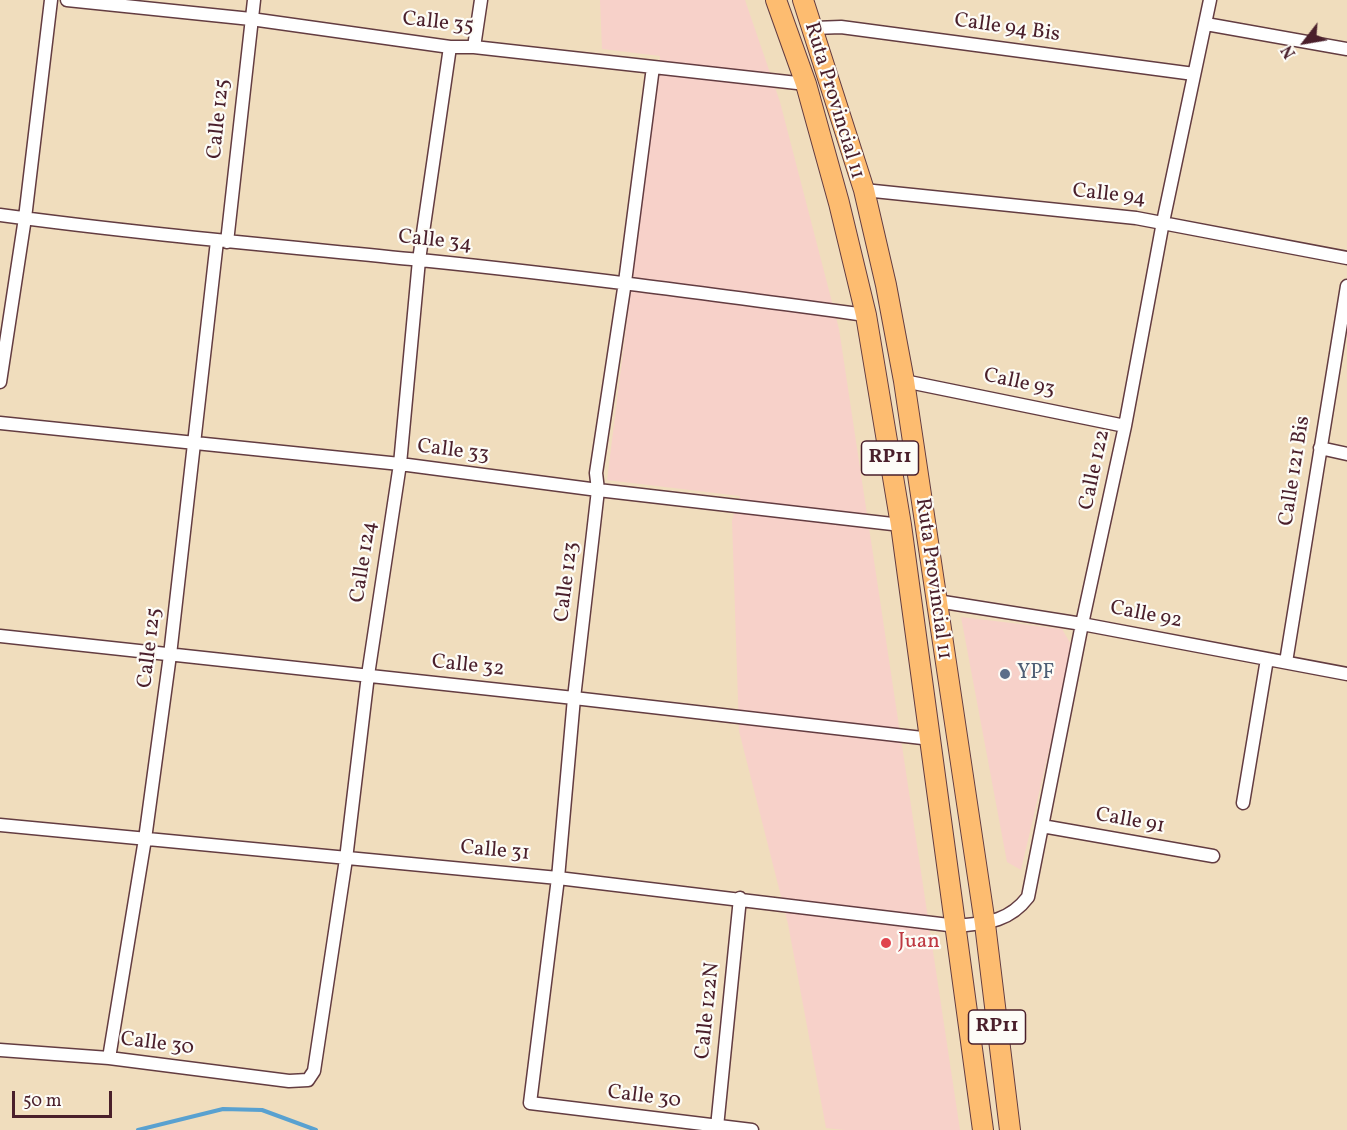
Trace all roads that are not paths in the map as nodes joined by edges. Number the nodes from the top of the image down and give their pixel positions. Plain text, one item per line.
1 (51, 0) edge
2 (72, 0) edge
3 (254, 0) edge
4 (481, 0) edge
5 (776, 0) edge
6 (803, 0) edge
7 (1210, 0) edge
8 (251, 19) junction
9 (1206, 24) junction
10 (814, 28) junction
11 (450, 47) junction
12 (474, 47) junction
13 (1347, 49) edge
14 (653, 67) junction
15 (1194, 74) junction
16 (806, 84) junction
17 (864, 190) junction
18 (0, 215) edge
19 (25, 218) junction
20 (1163, 222) junction
21 (222, 242) junction
22 (1347, 258) edge
23 (419, 260) junction
24 (625, 282) junction
25 (1347, 286) edge
26 (866, 315) junction
27 (904, 381) junction
28 (0, 382) edge
29 (0, 423) edge
30 (1125, 426) junction
31 (195, 443) junction
32 (1320, 448) junction
33 (1347, 454) edge
34 (400, 464) junction
35 (598, 490) junction
36 (901, 525) junction
37 (937, 601) junction
38 (1082, 624) junction
39 (0, 636) edge
40 (170, 655) junction
41 (1268, 658) junction
42 (1286, 662) junction
43 (1347, 674) edge
44 (368, 675) junction
45 (574, 698) junction
46 (931, 739) junction
47 (1243, 802) dead end
48 (0, 825) edge
49 (1042, 826) junction
50 (145, 839) junction
51 (1213, 856) dead end
52 (346, 859) junction
53 (558, 878) junction
54 (740, 898) junction
55 (985, 924) junction
56 (957, 926) junction
57 (0, 1050) edge
58 (109, 1058) junction
59 (308, 1080) joint
60 (530, 1103) joint
61 (717, 1127) junction
62 (752, 1130) edge
63 (983, 1130) edge
64 (1010, 1130) edge

1 - 19 street
2 - 8 street, Calle 35
3 - 8 street, Calle 125
4 - 12 street
5 - 16 main road, Ruta Provincial 11 / RP11
6 - 10 main road, Ruta Provincial 11 / RP11
7 - 9 street, Calle 122
8 - 11 street, Calle 35
8 - 21 street, Calle 125
9 - 13 street
9 - 15 street, Calle 122
10 - 15 street, Calle 94 Bis
10 - 17 main road, Ruta Provincial 11 / RP11
11 - 12 street, Calle 35
11 - 23 street, Calle 124
12 - 14 street, Calle 35
14 - 16 street, Calle 35
14 - 24 street, Calle 123
15 - 20 street, Calle 122
16 - 26 main road, Ruta Provincial 11 / RP11
17 - 20 street, Calle 94
17 - 27 main road, Ruta Provincial 11 / RP11
18 - 19 street, Calle 34
19 - 21 street, Calle 34
19 - 28 street
20 - 22 street, Calle 94
20 - 30 street, Calle 122
21 - 23 street, Calle 34
21 - 31 street, Calle 125
23 - 24 street, Calle 34
23 - 34 street, Calle 124
24 - 26 street, Calle 34
24 - 35 street, Calle 123
25 - 32 street, Calle 121 Bis
26 - 36 main road, Ruta Provincial 11 / RP11
27 - 30 street, Calle 93
27 - 37 main road, Ruta Provincial 11 / RP11
29 - 31 street, Calle 33
30 - 38 street, Calle 122
31 - 34 street, Calle 33
31 - 40 street, Calle 125
32 - 33 street
32 - 42 street, Calle 121 Bis
34 - 35 street, Calle 33
34 - 44 street, Calle 124
35 - 36 street, Calle 33
35 - 45 street, Calle 123
36 - 46 main road, Ruta Provincial 11 / RP11
37 - 38 street, Calle 92
37 - 55 main road, Ruta Provincial 11 / RP11
38 - 41 street, Calle 92
38 - 49 street, Calle 122
39 - 40 street, Calle 32
40 - 44 street, Calle 32
40 - 50 street, Calle 125
41 - 42 street, Calle 92
41 - 47 street
42 - 43 street, Calle 92
44 - 45 street, Calle 32
44 - 52 street, Calle 124
45 - 46 street, Calle 32
45 - 53 street, Calle 123
46 - 56 main road, Ruta Provincial 11 / RP11
48 - 50 street, Calle 31
49 - 51 street, Calle 91
49 - 55 street, Calle 122
50 - 52 street, Calle 31
50 - 58 street, Calle 125
52 - 53 street, Calle 31
52 - 59 street, Calle 124
53 - 54 street, Calle 31
53 - 60 street, Calle 123
54 - 56 street, Calle 31
54 - 61 street, Calle 122N
55 - 56 street, Calle 31
55 - 64 main road, RP11
56 - 63 main road, RP11
57 - 58 street, Calle 30
58 - 59 street, Calle 30
60 - 61 street, Calle 30
61 - 62 street, Calle 30

